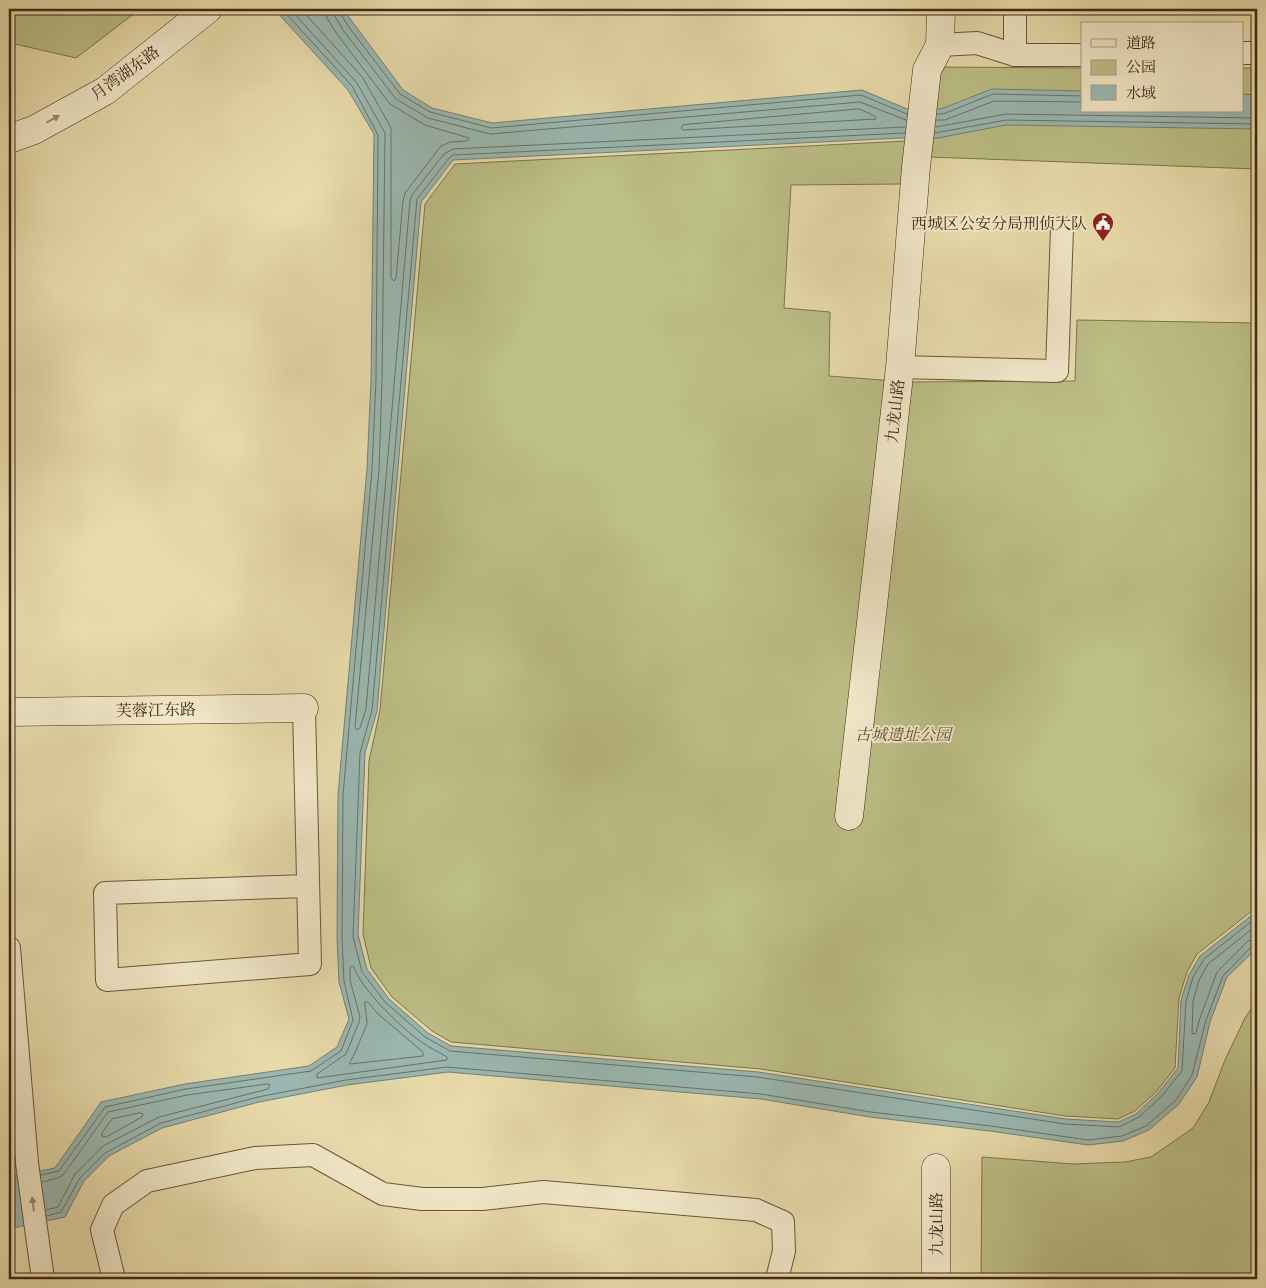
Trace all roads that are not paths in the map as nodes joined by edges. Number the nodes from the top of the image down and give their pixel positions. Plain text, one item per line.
1 (208, 9) edge
2 (941, 9) edge
3 (1015, 9) edge
4 (940, 45) junction
5 (1257, 53) edge
6 (1244, 54) edge
7 (1015, 55) junction
8 (1081, 55) edge
9 (9, 139) edge
10 (1062, 228) dead end
11 (900, 367) junction
12 (304, 708) joint
13 (9, 712) edge
14 (849, 816) dead end
15 (308, 886) junction
16 (9, 948) edge
17 (936, 1168) dead end
18 (43, 1279) edge
19 (114, 1279) edge
20 (777, 1279) edge
21 (936, 1279) edge

9 -> 1 street, 月湾湖东路
2 - 4 street, 九龙山路
3 - 7 street
4 - 7 street
4 - 11 street, 九龙山路
5 - 6 street
7 - 8 street
10 - 11 street
11 - 14 street, 九龙山路
12 - 13 street, 芙蓉江东路
12 - 15 street
15 - 15 street
18 -> 16 street
17 - 21 street, 九龙山路
19 - 20 street

